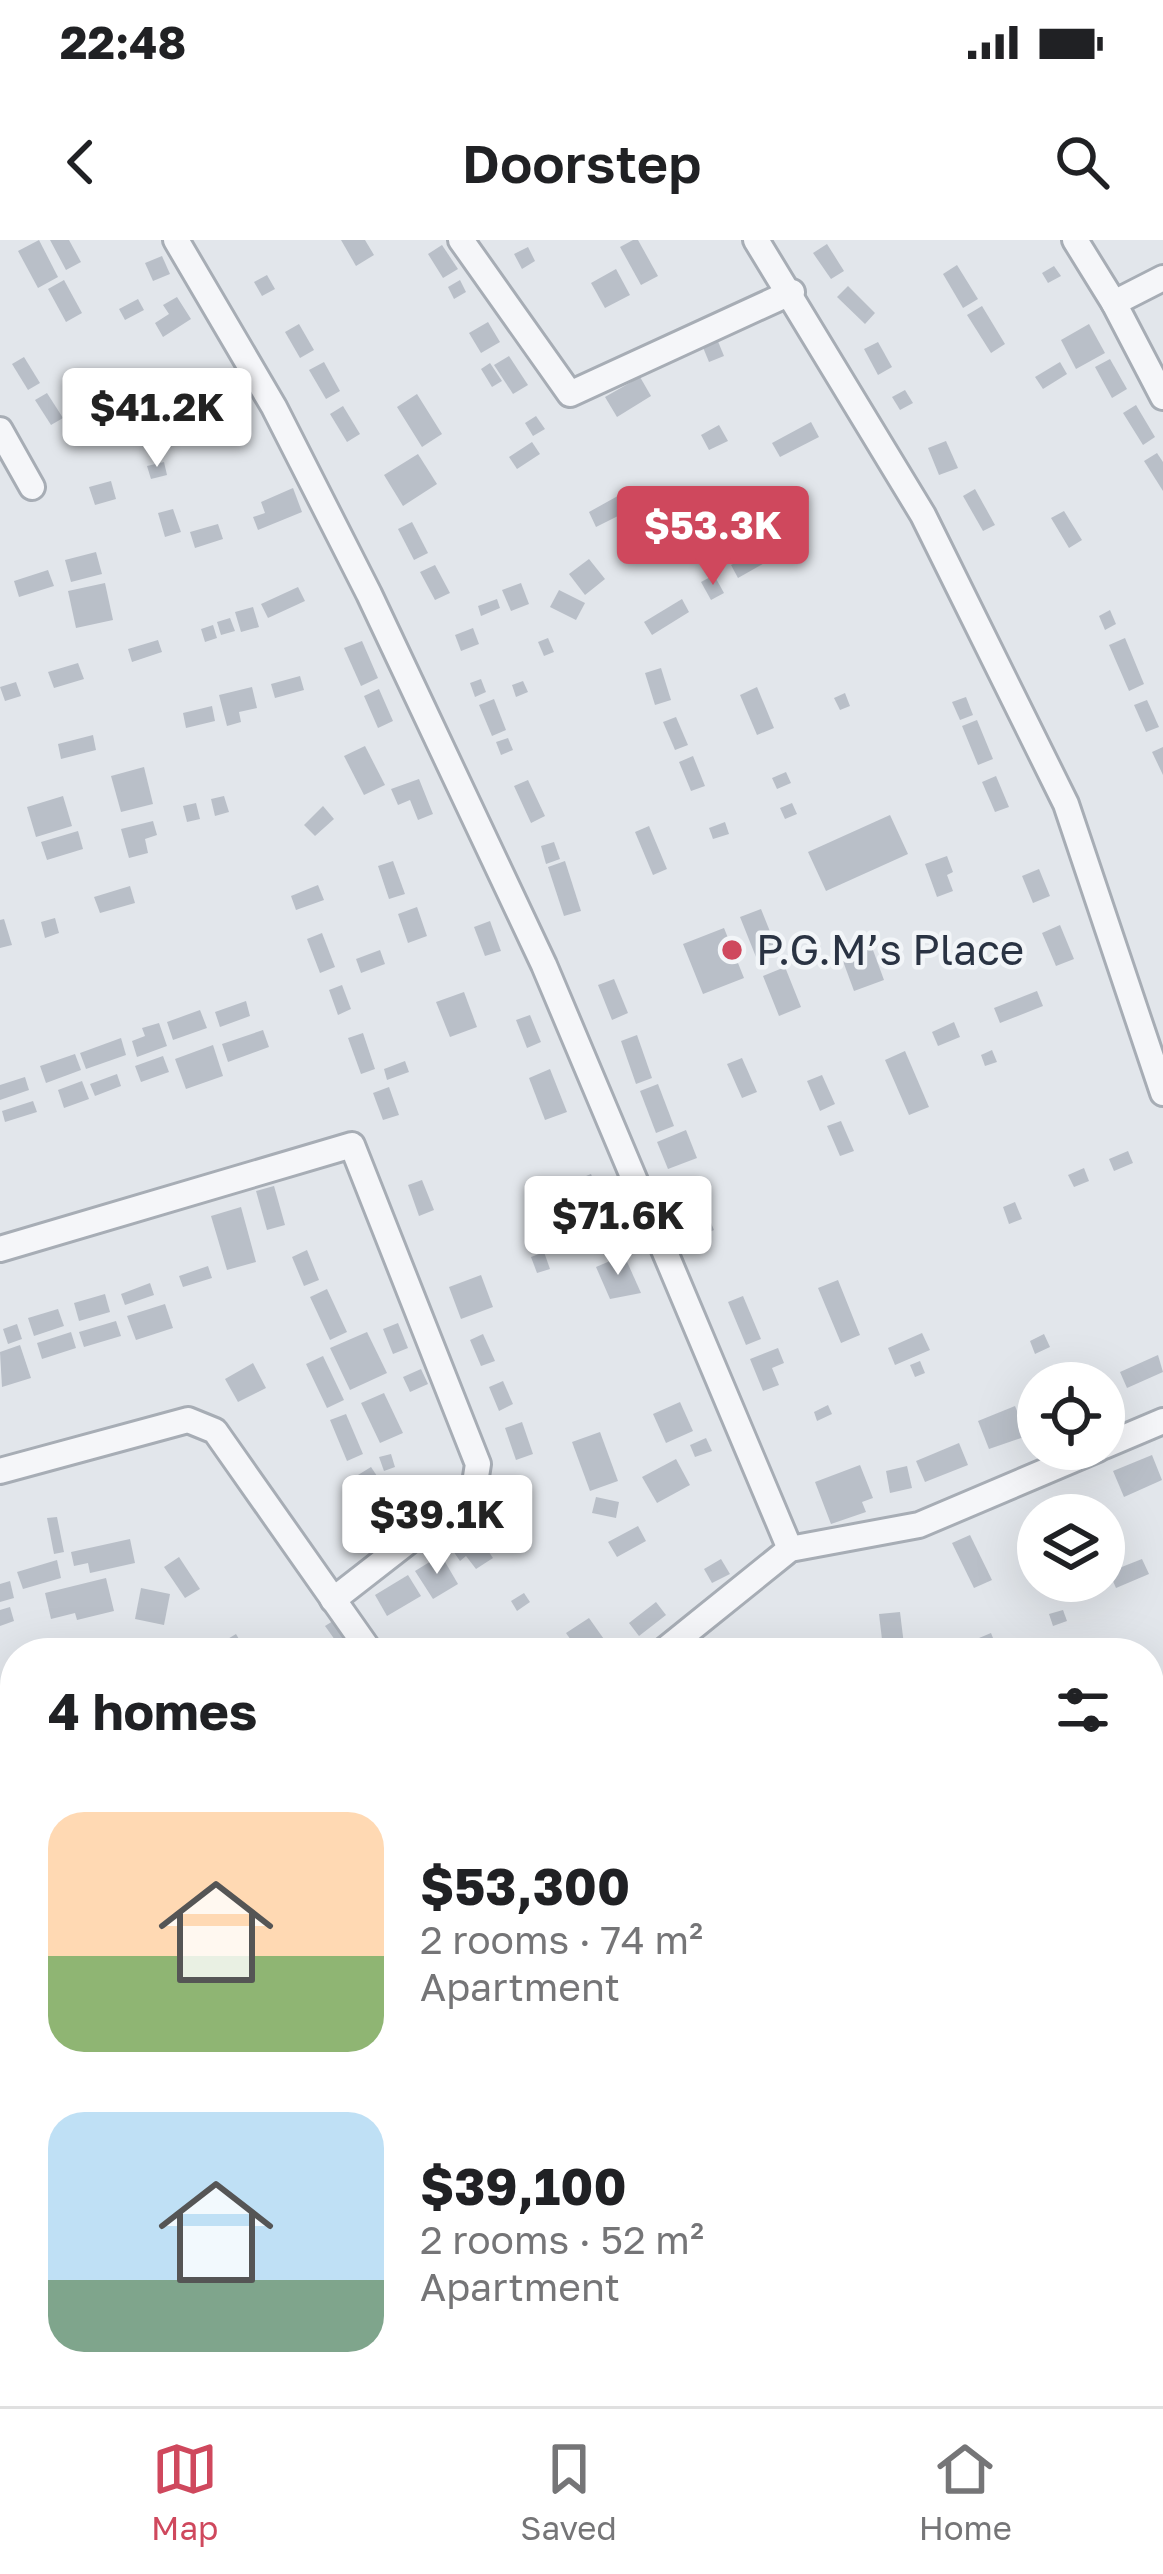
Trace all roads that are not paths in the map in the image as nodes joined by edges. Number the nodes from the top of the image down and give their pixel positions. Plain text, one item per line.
1 (176, 240) edge
2 (461, 240) edge
3 (756, 240) edge
4 (1075, 240) edge
5 (1163, 278) edge
6 (792, 292) junction
7 (1114, 303) junction
8 (1163, 397) edge
9 (0, 430) edge
10 (32, 487) dead end
11 (1163, 1093) edge
12 (0, 1249) edge
13 (1163, 1421) edge
14 (1125, 1438) edge
15 (1050, 1470) edge
16 (0, 1472) edge
17 (790, 1549) junction
18 (333, 1600) junction
19 (360, 1638) edge
20 (680, 1638) edge

1 - 17 street
2 - 6 street
3 - 6 street
4 - 7 street
5 - 7 street
6 - 11 street
7 - 8 street
9 - 10 street
12 - 18 street
13 - 14 street
15 - 17 street
16 - 18 street
17 - 20 street
18 - 19 street

